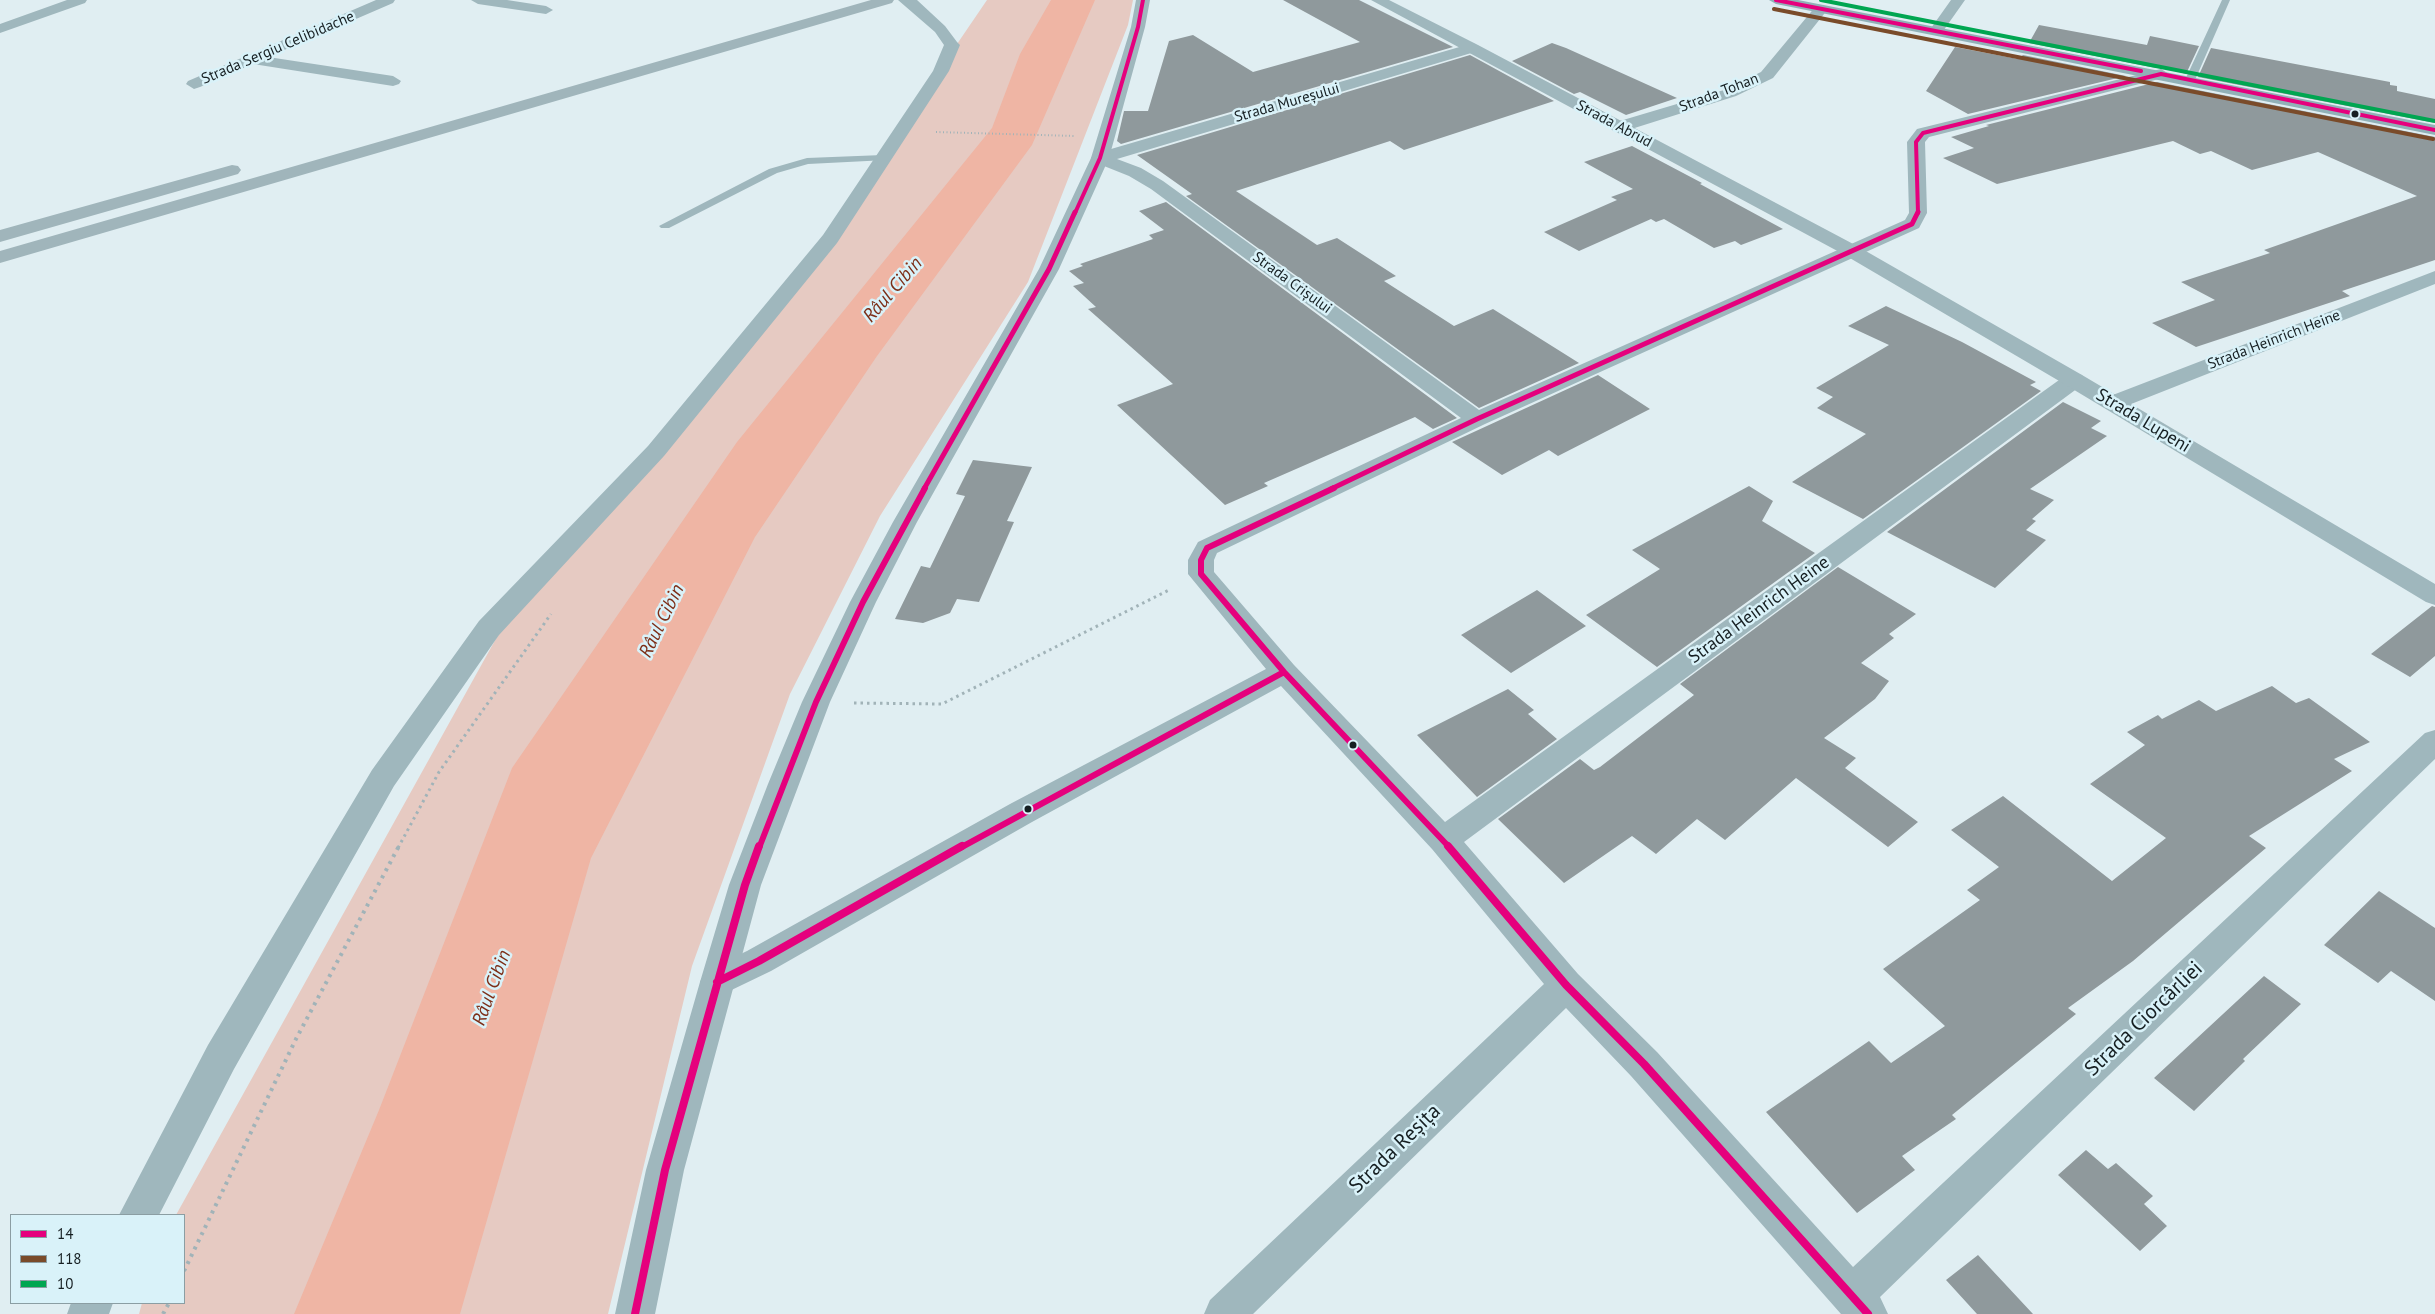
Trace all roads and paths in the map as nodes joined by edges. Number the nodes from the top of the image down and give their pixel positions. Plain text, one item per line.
1 (80, 0) edge
2 (388, 0) edge
3 (478, 0) edge
4 (887, 0) edge
5 (905, 0) edge
6 (1143, 0) edge
7 (1378, 0) edge
8 (1776, 0) edge
9 (1958, 0) edge
10 (2226, 0) edge
11 (1821, 9) junction
12 (546, 10) dead end
13 (0, 29) edge
14 (1936, 31) junction
15 (1473, 48) junction
16 (254, 60) junction
17 (2160, 74) junction
18 (2190, 80) junction
19 (393, 81) dead end
20 (194, 84) dead end
21 (1619, 127) junction
22 (2435, 130) edge
23 (946, 133) dead end
24 (1080, 136) dead end
25 (883, 158) junction
26 (1100, 158) junction
27 (247, 166) dead end
28 (665, 226) dead end
29 (0, 236) edge
30 (1850, 250) junction
31 (0, 257) edge
32 (2435, 277) edge
33 (2074, 380) junction
34 (2113, 403) junction
35 (1477, 419) junction
36 (1201, 574) junction
37 (2435, 596) edge
38 (554, 610) dead end
39 (1284, 672) junction
40 (816, 702) junction
41 (2435, 741) edge
42 (1442, 840) junction
43 (717, 982) junction
44 (1566, 985) junction
45 (139, 1214) edge
46 (185, 1269) edge
47 (1860, 1305) edge
48 (635, 1314) edge
49 (1224, 1314) edge

1 - 13 street
2 - 16 street, Strada Sergiu Celibidache
3 - 12 street
4 - 31 highway
5 - 25 street
6 - 26 street
7 - 15 street, Strada Abrud
8 - 11 main road
9 - 14 street
10 - 18 lane
11 - 14 main road
11 - 21 street, Strada Tohan
14 - 17 main road
15 - 21 street, Strada Abrud
15 - 26 street, Strada Mureșului
16 - 19 street
16 - 20 street, Strada Sergiu Celibidache
17 - 18 main road
17 - 30 street
18 - 22 main road
21 - 30 street, Strada Abrud
23 - 24 path
25 - 28 lane
25 - 45 street
26 - 35 street, Strada Crișului
26 - 40 street
27 - 29 highway
30 - 33 street, Strada Lupeni
30 - 35 street
32 - 34 street, Strada Heinrich Heine
33 - 34 street, Strada Lupeni
33 - 42 street, Strada Heinrich Heine
34 - 37 street, Strada Lupeni
35 - 36 street
36 - 39 street
36 - 40 path
38 - 46 path
39 - 42 street
39 - 43 street
40 - 43 street
41 - 47 street, Strada Ciorcârliei
42 - 44 street
43 - 48 street
44 - 47 street
44 - 49 street, Strada Reșița

